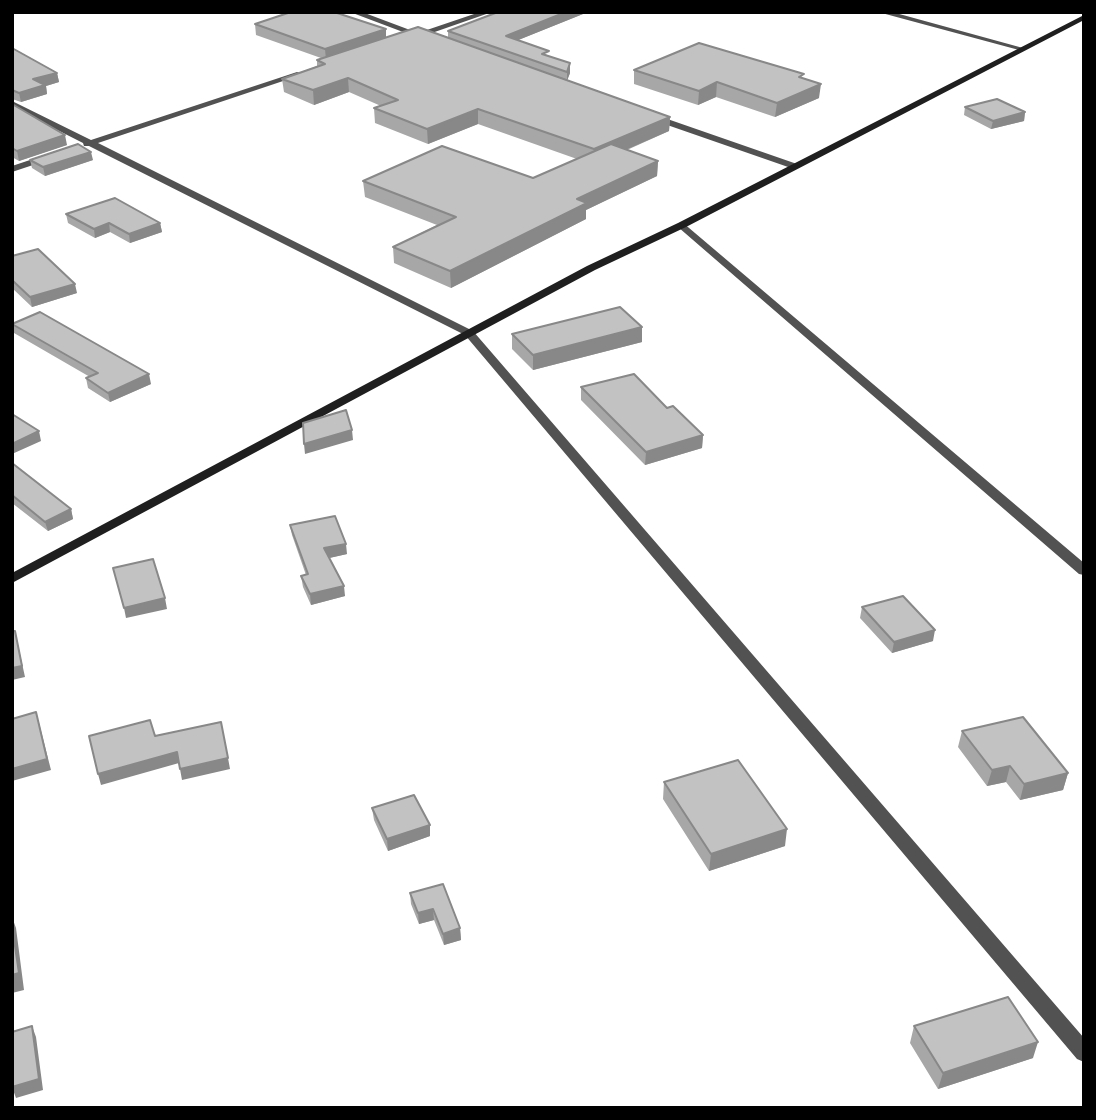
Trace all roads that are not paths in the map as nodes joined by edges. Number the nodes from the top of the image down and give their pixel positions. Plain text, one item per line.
1 (354, 12) edge
2 (488, 12) edge
3 (882, 12) edge
4 (1083, 18) edge
5 (418, 35) junction
6 (404, 39) edge
7 (430, 40) edge
8 (1019, 48) junction
9 (313, 69) edge
10 (12, 104) edge
11 (638, 112) edge
12 (85, 144) junction
13 (65, 151) edge
14 (794, 166) junction
15 (12, 169) edge
16 (682, 225) junction
17 (469, 333) junction
18 (1084, 571) edge
19 (12, 579) edge
20 (1084, 1053) edge

1 - 5 street
2 - 5 street
3 - 8 street
4 - 8 street
5 - 6 street
5 - 7 street
8 - 14 street
9 - 12 street
10 - 12 street
11 - 14 street
12 - 17 street
13 - 15 street
14 - 16 street
16 - 17 street
16 - 18 street
17 - 19 street
17 - 20 street

